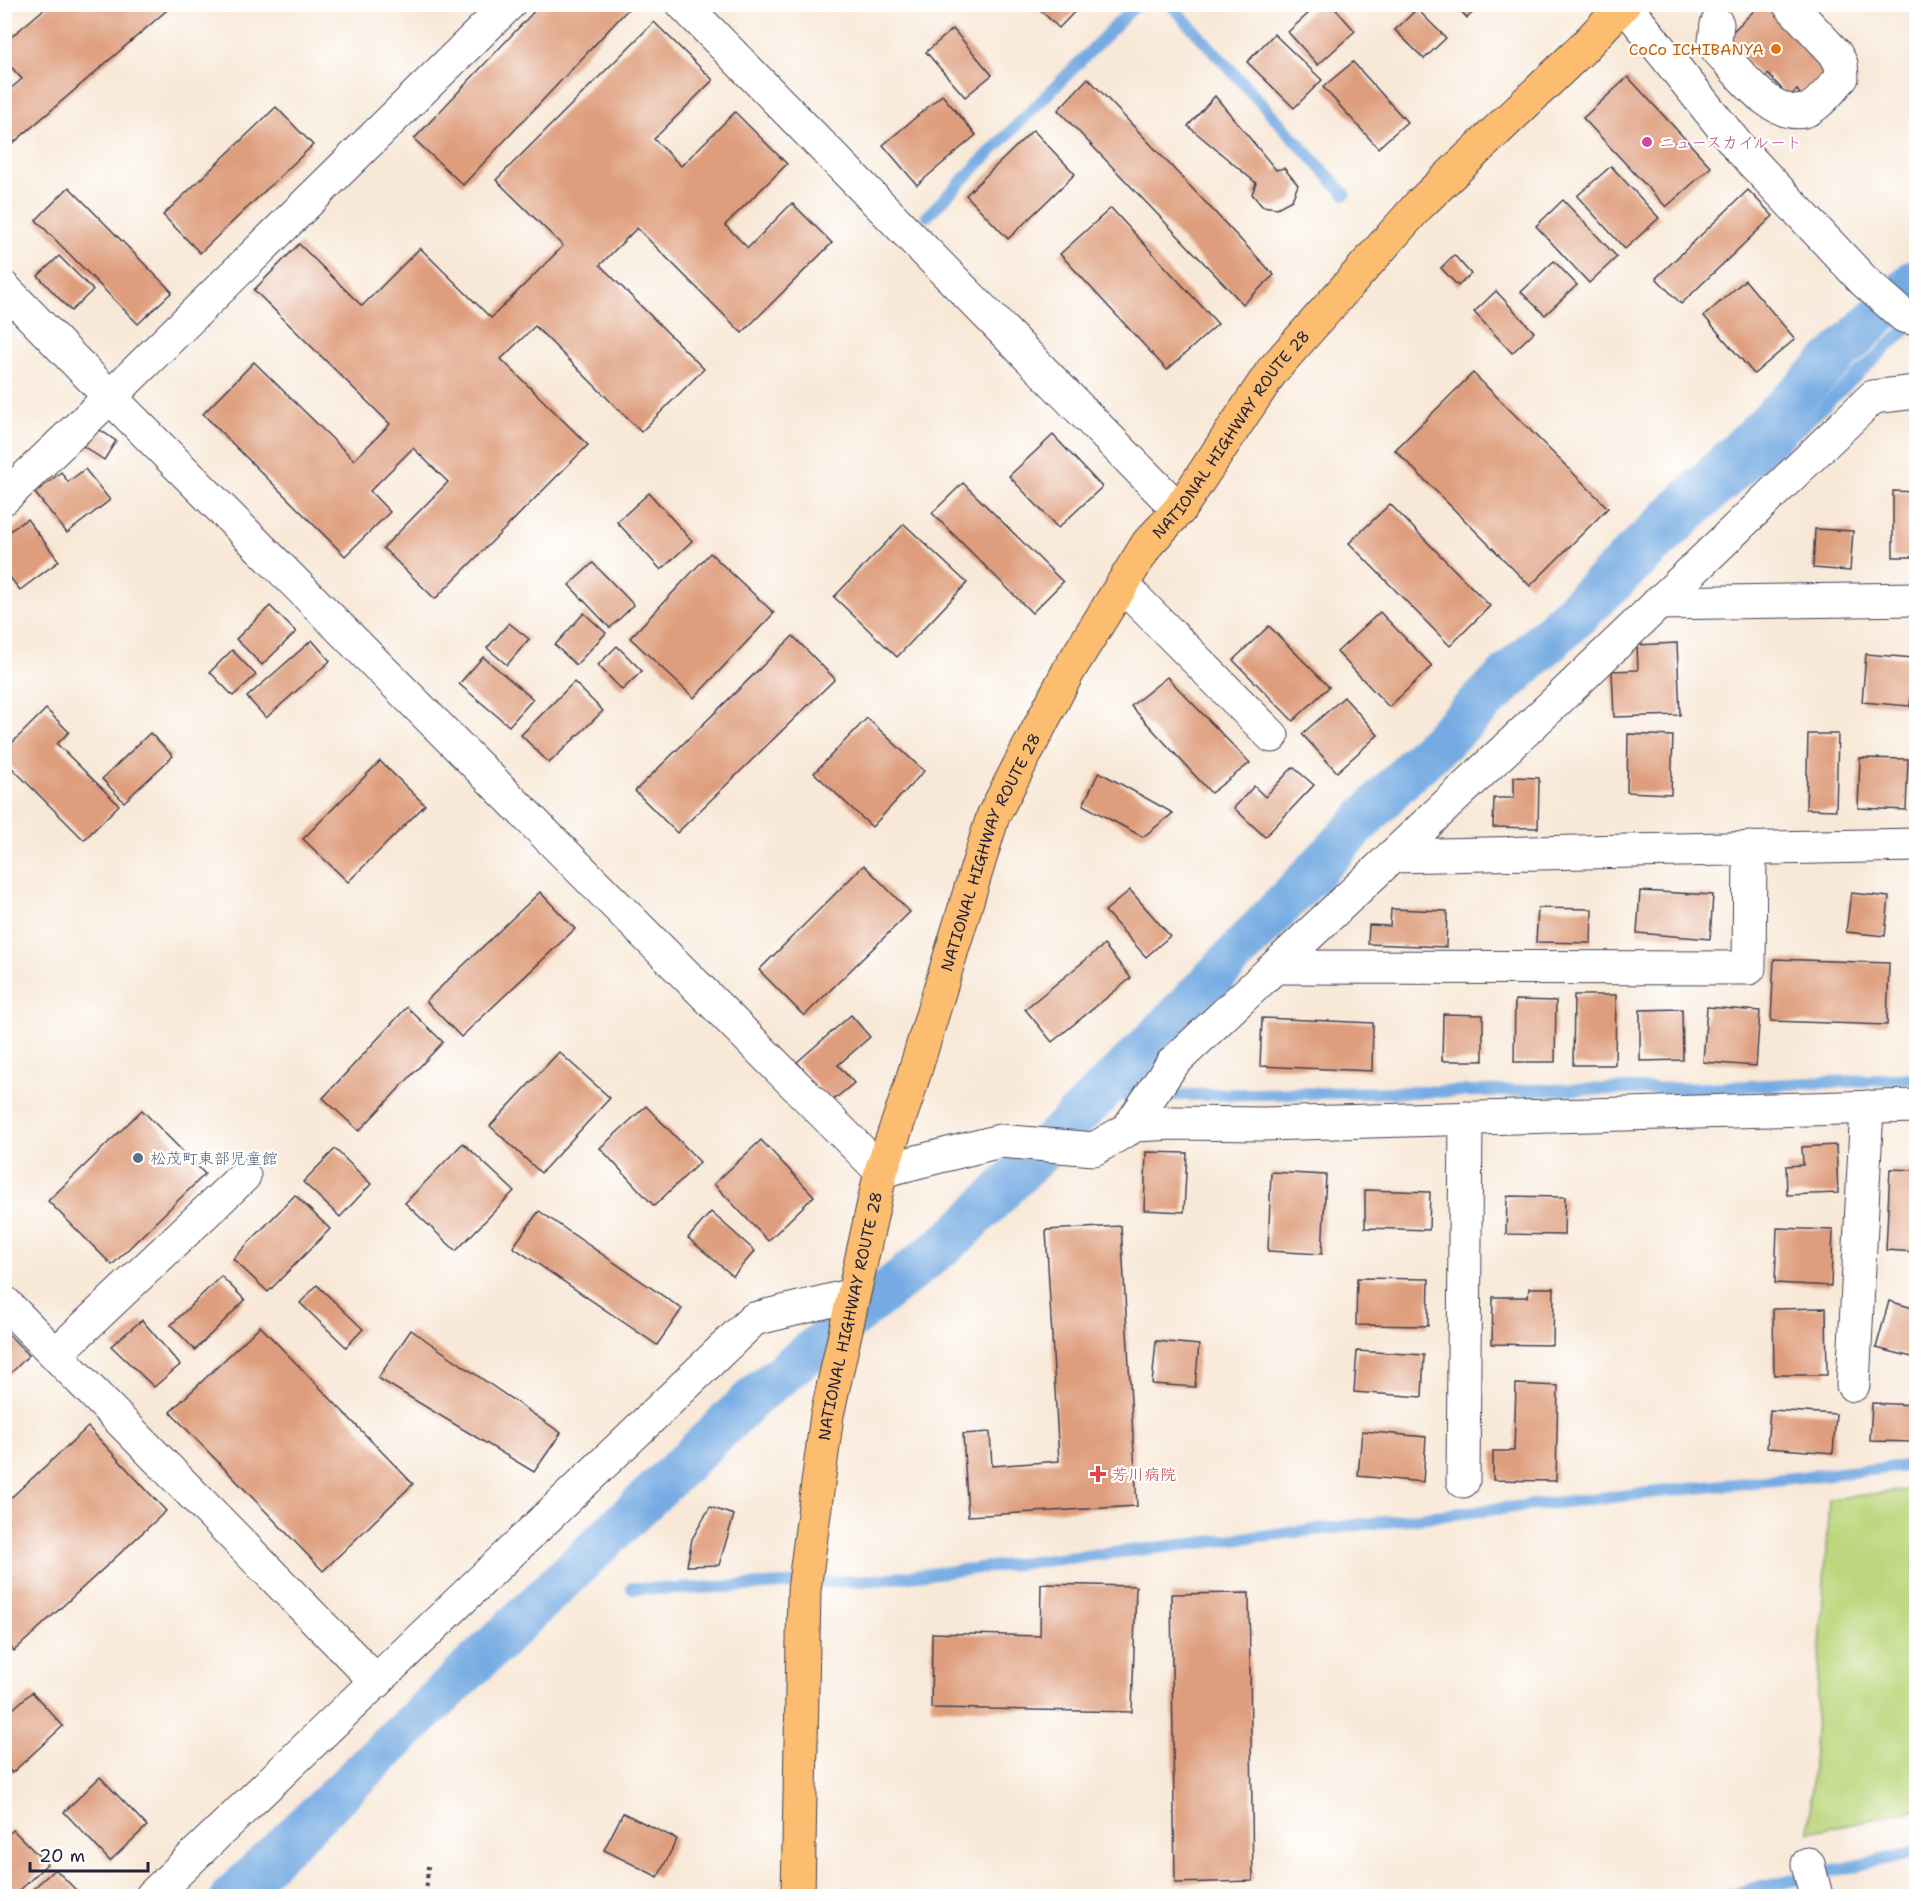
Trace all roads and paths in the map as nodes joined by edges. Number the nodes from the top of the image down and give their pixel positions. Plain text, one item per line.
1 (509, 4) edge
2 (683, 4) edge
3 (1624, 4) edge
4 (1789, 4) edge
5 (1717, 24) dead end
6 (4, 288) edge
7 (1917, 319) edge
8 (1917, 392) edge
9 (110, 397) junction
10 (4, 498) edge
11 (1179, 510) junction
12 (1122, 585) junction
13 (1917, 599) edge
14 (1658, 603) junction
15 (1272, 736) dead end
16 (1917, 845) edge
17 (1750, 848) junction
18 (1392, 856) junction
19 (1275, 967) junction
20 (1917, 1106) edge
21 (1867, 1107) junction
22 (1466, 1118) junction
23 (1128, 1130) junction
24 (881, 1170) junction
25 (244, 1176) dead end
26 (853, 1295) junction
27 (4, 1302) edge
28 (56, 1354) junction
29 (1853, 1385) dead end
30 (1463, 1481) dead end
31 (377, 1682) junction
32 (1808, 1864) dead end
33 (428, 1866) dead end
34 (152, 1896) edge
35 (426, 1896) edge
36 (798, 1896) edge
37 (1816, 1896) edge

1 - 9 street
2 - 11 street
3 - 7 street
3 - 11 highway, NATIONAL HIGHWAY ROUTE 28
4 - 5 street
6 - 9 street
8 - 14 street
9 - 10 street
9 - 24 street
11 - 12 highway, NATIONAL HIGHWAY ROUTE 28
12 - 15 street
12 - 24 highway, NATIONAL HIGHWAY ROUTE 28
13 - 14 street
14 - 18 street
16 - 17 street
17 - 18 street
17 - 19 street
18 - 19 street
19 - 23 street
20 - 21 street
21 - 22 street
21 - 29 street
22 - 23 street
22 - 30 street
23 - 24 street
24 - 26 highway, NATIONAL HIGHWAY ROUTE 28
25 - 28 street
26 - 31 street
26 - 36 highway, NATIONAL HIGHWAY ROUTE 28
27 - 28 street
28 - 31 street
31 - 34 street
32 - 37 street
33 - 35 path

